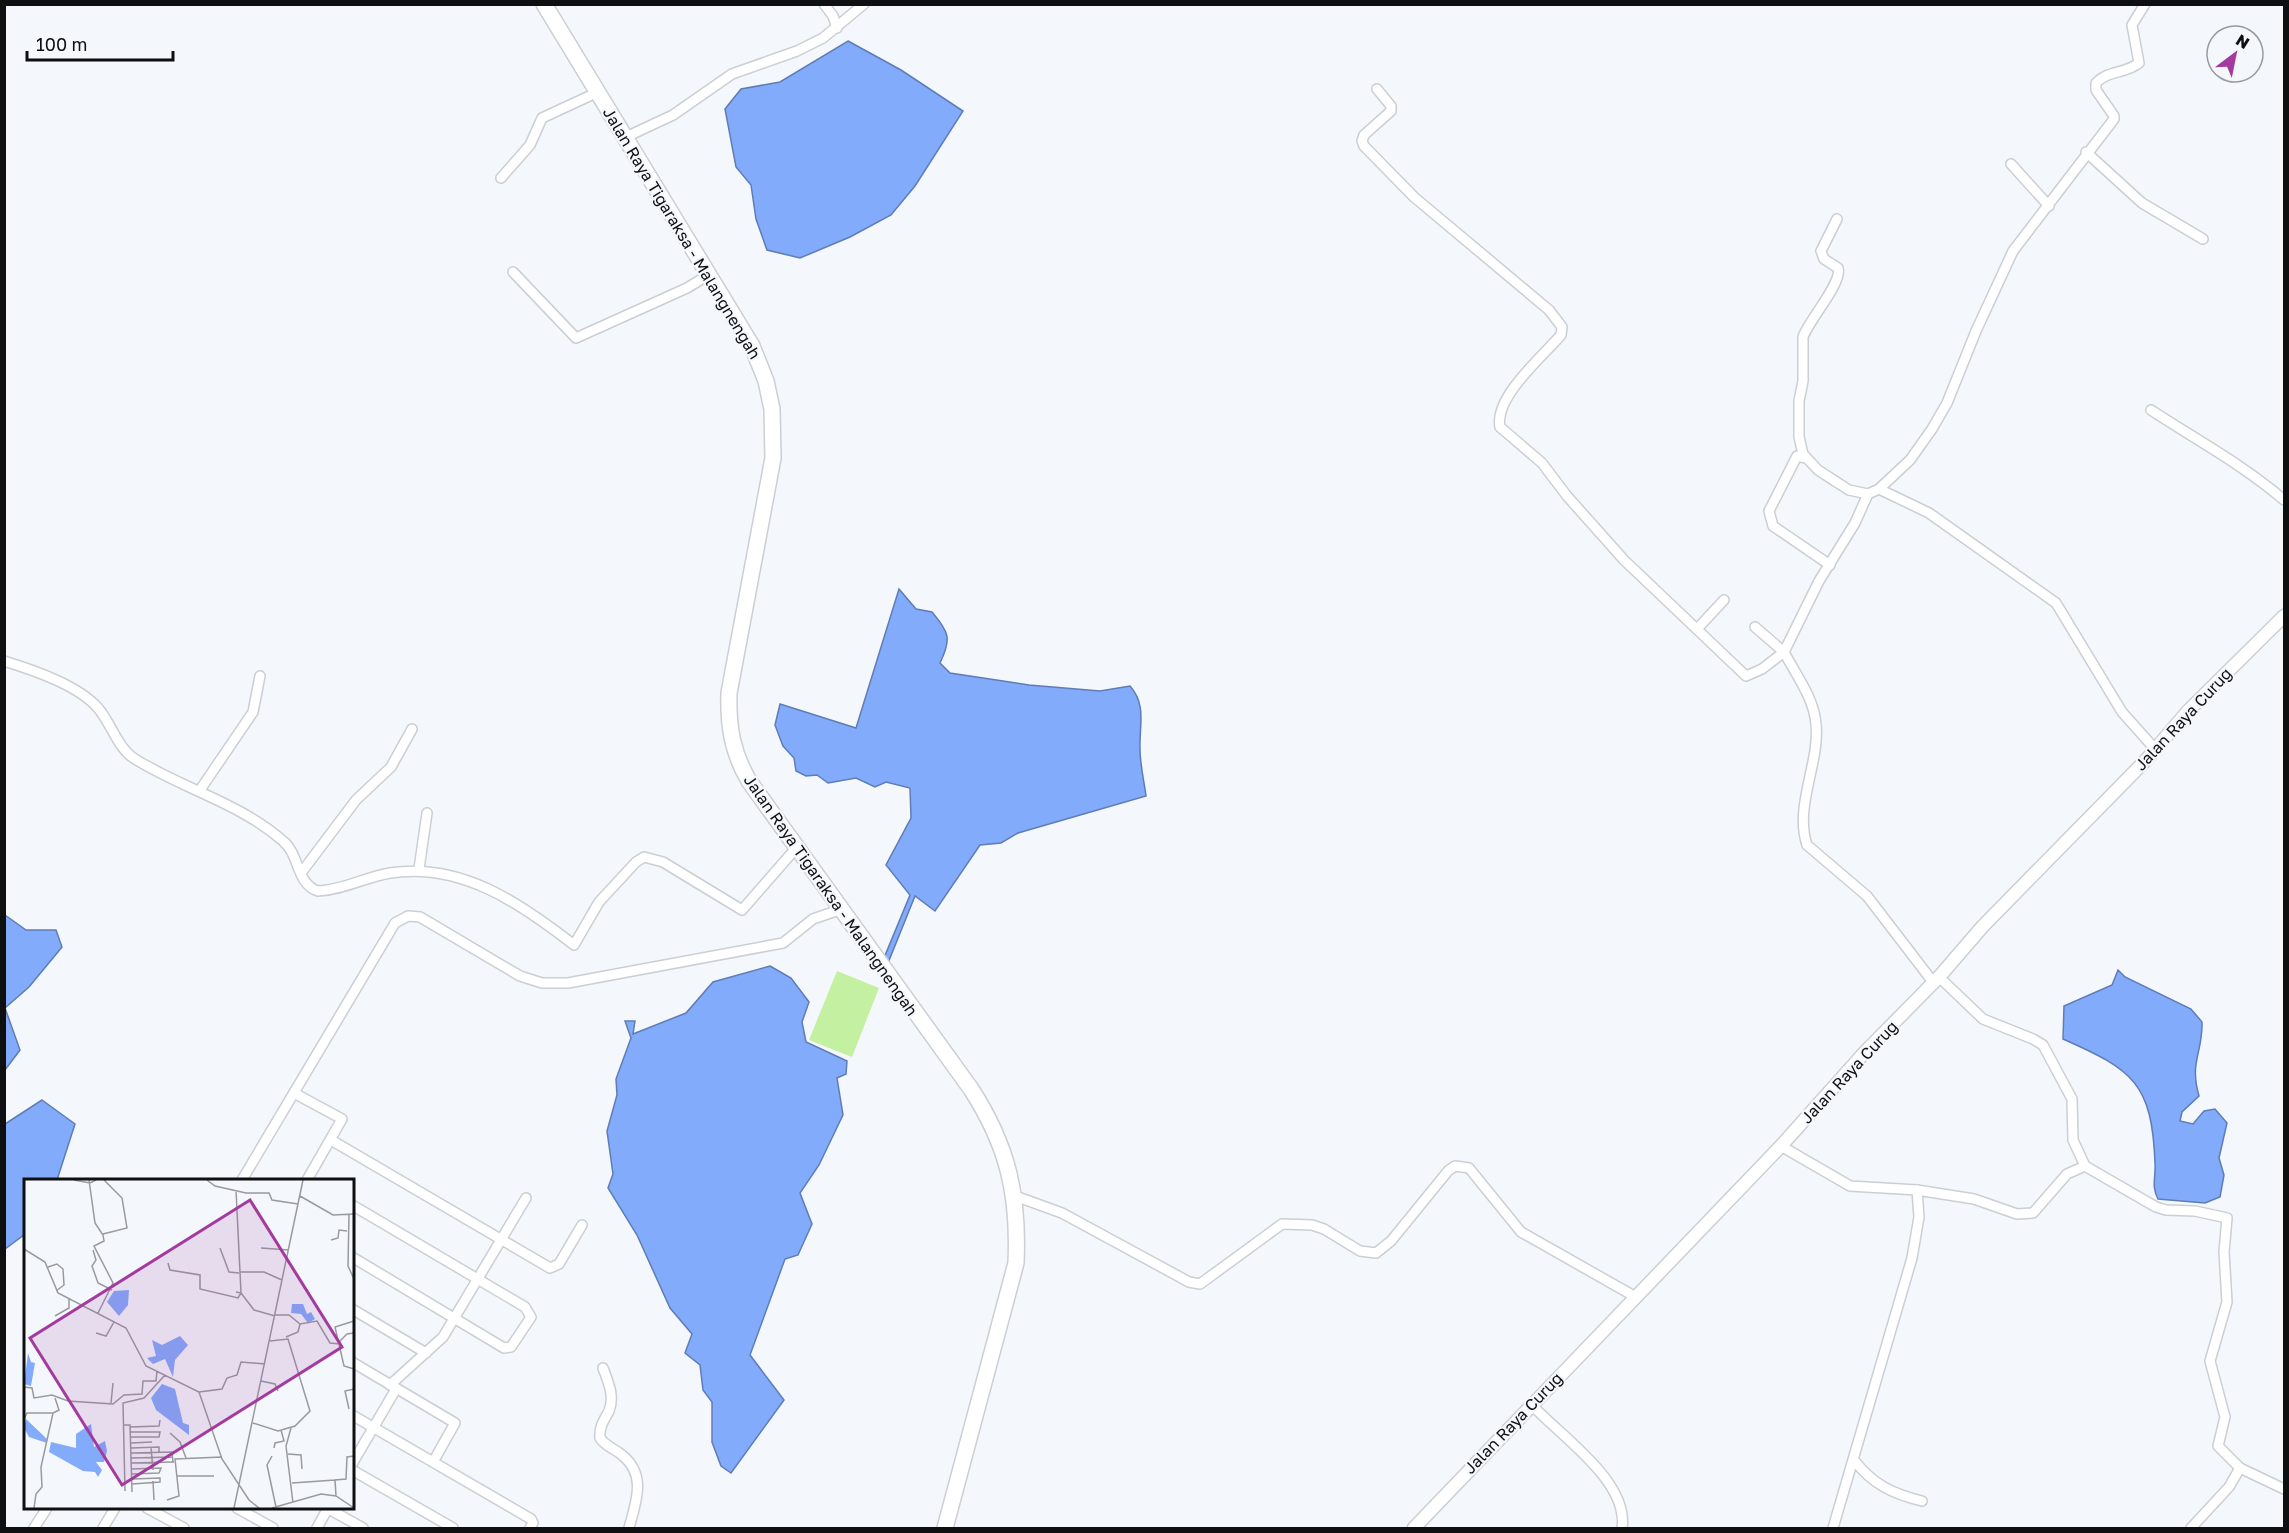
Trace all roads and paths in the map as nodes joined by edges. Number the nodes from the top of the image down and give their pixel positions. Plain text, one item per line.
1 (544, 4) edge
2 (824, 4) edge
3 (864, 4) edge
4 (2145, 4) edge
5 (837, 28) junction
6 (1377, 89) dead end
7 (598, 92) junction
8 (626, 137) junction
9 (2086, 153) junction
10 (2011, 164) dead end
11 (501, 178) dead end
12 (2049, 206) junction
13 (1837, 219) dead end
14 (2204, 239) dead end
15 (513, 272) dead end
16 (710, 274) junction
17 (2151, 410) dead end
18 (1805, 458) junction
19 (1880, 489) junction
20 (1868, 494) junction
21 (2284, 500) edge
22 (1830, 565) junction
23 (1724, 600) dead end
24 (2284, 616) edge
25 (1755, 627) dead end
26 (1697, 629) junction
27 (1784, 652) junction
28 (4, 661) edge
29 (260, 676) dead end
30 (412, 729) dead end
31 (2155, 749) junction
32 (200, 790) junction
33 (427, 813) dead end
34 (797, 847) junction
35 (419, 869) junction
36 (301, 873) junction
37 (842, 909) junction
38 (1936, 980) junction
39 (294, 1093) junction
40 (331, 1140) junction
41 (1781, 1146) junction
42 (2085, 1166) junction
43 (243, 1179) edge
44 (310, 1179) edge
45 (1917, 1190) junction
46 (1015, 1196) junction
47 (526, 1198) dead end
48 (354, 1206) edge
49 (582, 1225) dead end
50 (502, 1238) junction
51 (354, 1258) edge
52 (478, 1279) junction
53 (1634, 1296) junction
54 (354, 1310) edge
55 (455, 1318) junction
56 (426, 1353) junction
57 (354, 1363) edge
58 (603, 1368) dead end
59 (393, 1387) junction
60 (1531, 1404) junction
61 (354, 1416) edge
62 (373, 1427) junction
63 (354, 1460) edge
64 (1854, 1461) junction
65 (433, 1462) junction
66 (2240, 1468) junction
67 (354, 1471) edge
68 (2284, 1489) edge
69 (1922, 1501) dead end
70 (46, 1509) edge
71 (114, 1509) edge
72 (149, 1509) edge
73 (239, 1509) edge
74 (327, 1509) edge
75 (330, 1509) edge
76 (34, 1528) edge
77 (103, 1528) edge
78 (184, 1528) edge
79 (273, 1528) edge
80 (317, 1528) edge
81 (363, 1528) edge
82 (453, 1528) edge
83 (530, 1528) edge
84 (629, 1528) edge
85 (945, 1528) edge
86 (1414, 1528) edge
87 (1622, 1528) edge
88 (1833, 1528) edge
89 (2191, 1528) edge

1 - 7 main road, Jalan Raya Tigaraksa - Malangnengah
2 - 5 street
3 - 5 street
4 - 9 street
5 - 8 street
6 - 26 street
7 - 8 main road, Jalan Raya Tigaraksa - Malangnengah
7 - 11 street
8 - 16 main road, Jalan Raya Tigaraksa - Malangnengah
9 - 12 street
9 - 14 street
10 - 12 street
12 - 19 street
13 - 18 street
15 - 16 street
16 - 34 main road, Jalan Raya Tigaraksa - Malangnengah
17 - 21 street
18 - 20 street
18 - 22 street
19 - 20 street
19 - 31 street
20 - 22 street
22 - 27 street
23 - 26 street
24 - 31 street, Jalan Raya Curug
25 - 27 street
26 - 27 street
27 - 38 street
28 - 32 street
29 - 32 street
30 - 36 street
31 - 38 street, Jalan Raya Curug
32 - 36 street
33 - 35 street
34 - 35 street
34 - 37 main road, Jalan Raya Tigaraksa - Malangnengah
35 - 36 street
37 - 39 street
37 - 46 main road, Jalan Raya Tigaraksa - Malangnengah
38 - 41 street, Jalan Raya Curug
38 - 42 street
39 - 40 street
39 - 43 street
40 - 44 street
40 - 50 street
41 - 45 street
41 - 53 street, Jalan Raya Curug
42 - 45 street
42 - 66 street
45 - 64 street
46 - 53 street
46 - 85 main road, Jalan Raya Tigaraksa - Malangnengah
47 - 50 street
48 - 52 street
49 - 50 street
50 - 52 street
51 - 55 street
52 - 55 street
52 - 55 street
53 - 60 street, Jalan Raya Curug
54 - 56 street
55 - 56 street
56 - 59 street
57 - 59 street
58 - 84 street
59 - 62 street
59 - 65 street
60 - 86 street, Jalan Raya Curug
60 - 87 street
61 - 62 street
62 - 63 street
62 - 65 street
64 - 69 street
64 - 88 street
65 - 83 street
66 - 68 street
66 - 89 street
67 - 82 street
70 - 76 street
71 - 77 street
72 - 78 street
73 - 79 street
74 - 80 street
75 - 81 street

